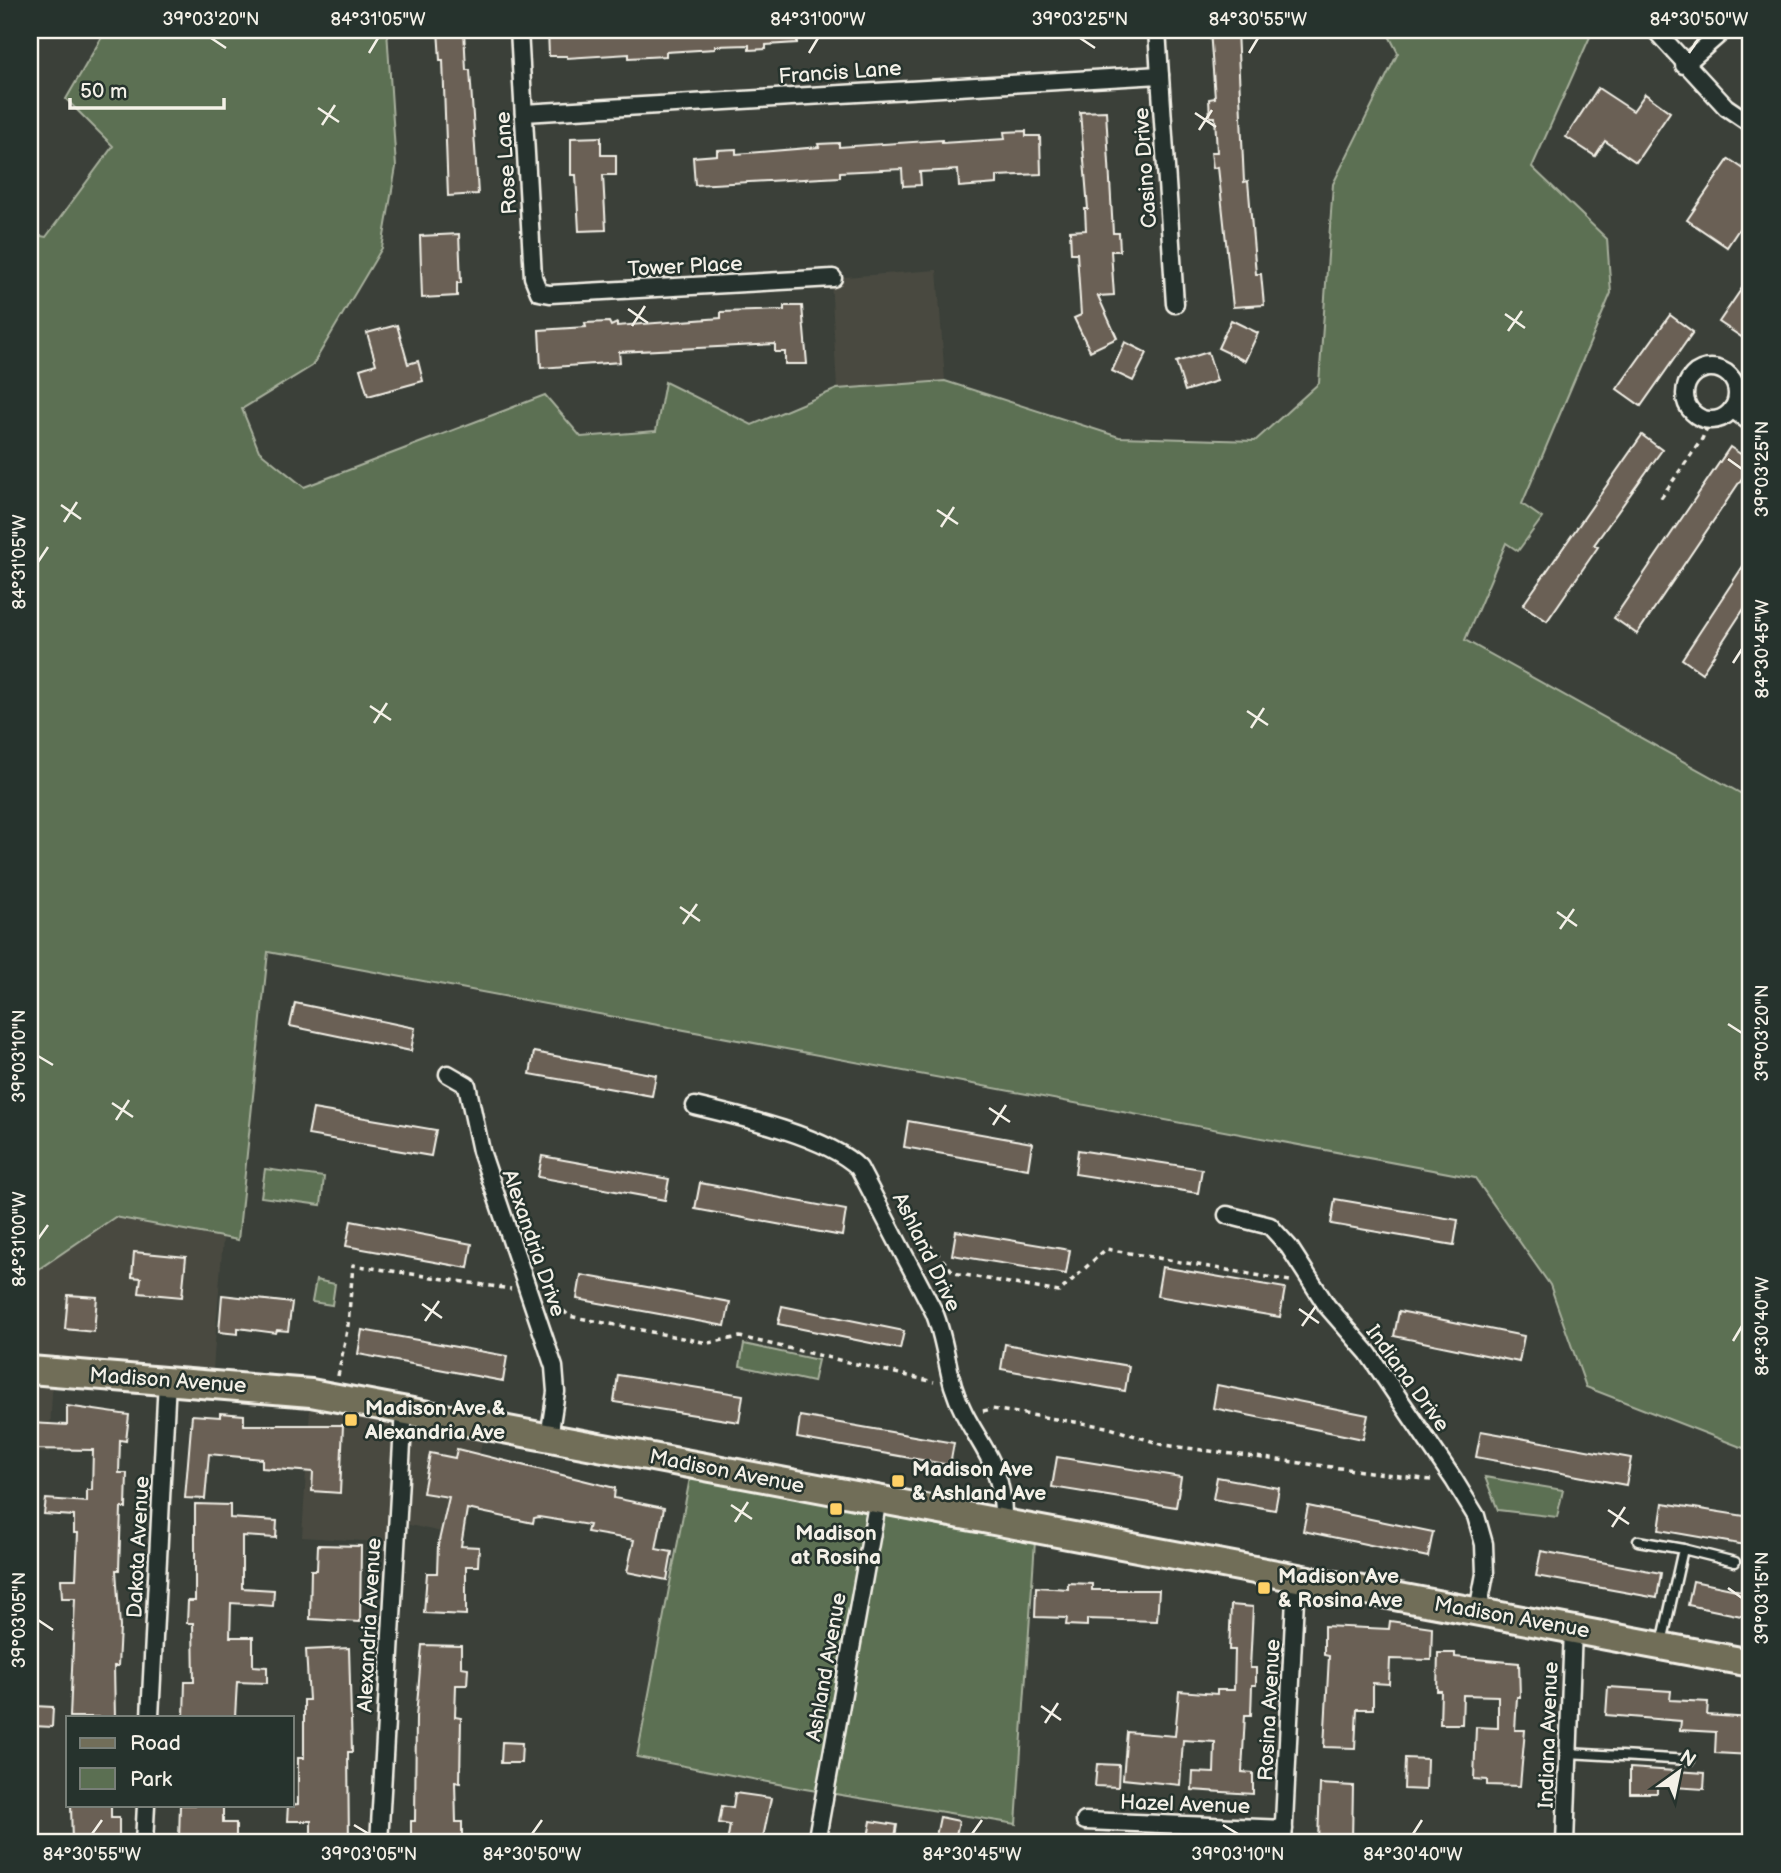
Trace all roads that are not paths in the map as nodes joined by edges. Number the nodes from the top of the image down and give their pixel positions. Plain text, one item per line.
1 (519, 30) edge
2 (1157, 30) edge
3 (1655, 30) edge
4 (1724, 30) edge
5 (1685, 65) junction
6 (1160, 75) junction
7 (524, 113) junction
8 (1751, 124) edge
9 (834, 278) dead end
10 (539, 292) joint
11 (1175, 304) dead end
12 (1732, 410) junction
13 (1751, 423) edge
14 (448, 1074) dead end
15 (695, 1106) dead end
16 (1227, 1215) dead end
17 (30, 1370) edge
18 (167, 1380) junction
19 (404, 1409) junction
20 (549, 1437) junction
21 (878, 1499) junction
22 (1003, 1522) junction
23 (1638, 1541) dead end
24 (1683, 1549) junction
25 (1735, 1562) dead end
26 (1296, 1578) junction
27 (1478, 1611) junction
28 (1573, 1629) junction
29 (1661, 1646) junction
30 (1751, 1662) edge
31 (150, 1716) edge
32 (1568, 1753) junction
33 (1690, 1760) dead end
34 (146, 1806) edge
35 (1084, 1821) dead end
36 (1283, 1836) edge
37 (144, 1843) edge
38 (379, 1843) edge
39 (816, 1843) edge
40 (1565, 1843) edge

1 - 7 street, Rose Lane
2 - 6 street, Casino Drive
3 - 5 street
4 - 5 street
5 - 8 street
6 - 7 street, Francis Lane
6 - 11 street, Casino Drive
7 - 10 street, Rose Lane
9 - 10 street, Tower Place
12 - 12 street
12 - 13 street
14 - 20 street, Alexandria Drive
15 - 22 street, Ashland Drive
16 - 27 street, Indiana Drive
17 - 18 main road, Madison Avenue
18 - 19 main road, Madison Avenue
18 - 31 street, Dakota Avenue
19 - 20 main road, Madison Avenue
19 - 38 street, Alexandria Avenue
20 - 21 main road, Madison Avenue
21 - 22 main road, Madison Avenue
21 - 39 street, Ashland Avenue
22 - 26 main road, Madison Avenue
23 - 24 lane
24 - 25 lane
24 - 29 lane
26 - 27 main road, Madison Avenue
26 - 36 street, Rosina Avenue
27 - 28 main road, Madison Avenue
28 - 29 main road, Madison Avenue
28 - 32 street, Indiana Avenue
29 - 30 main road, Madison Avenue
32 - 33 lane
32 - 40 street, Indiana Avenue
34 - 37 street
35 - 36 street, Hazel Avenue

